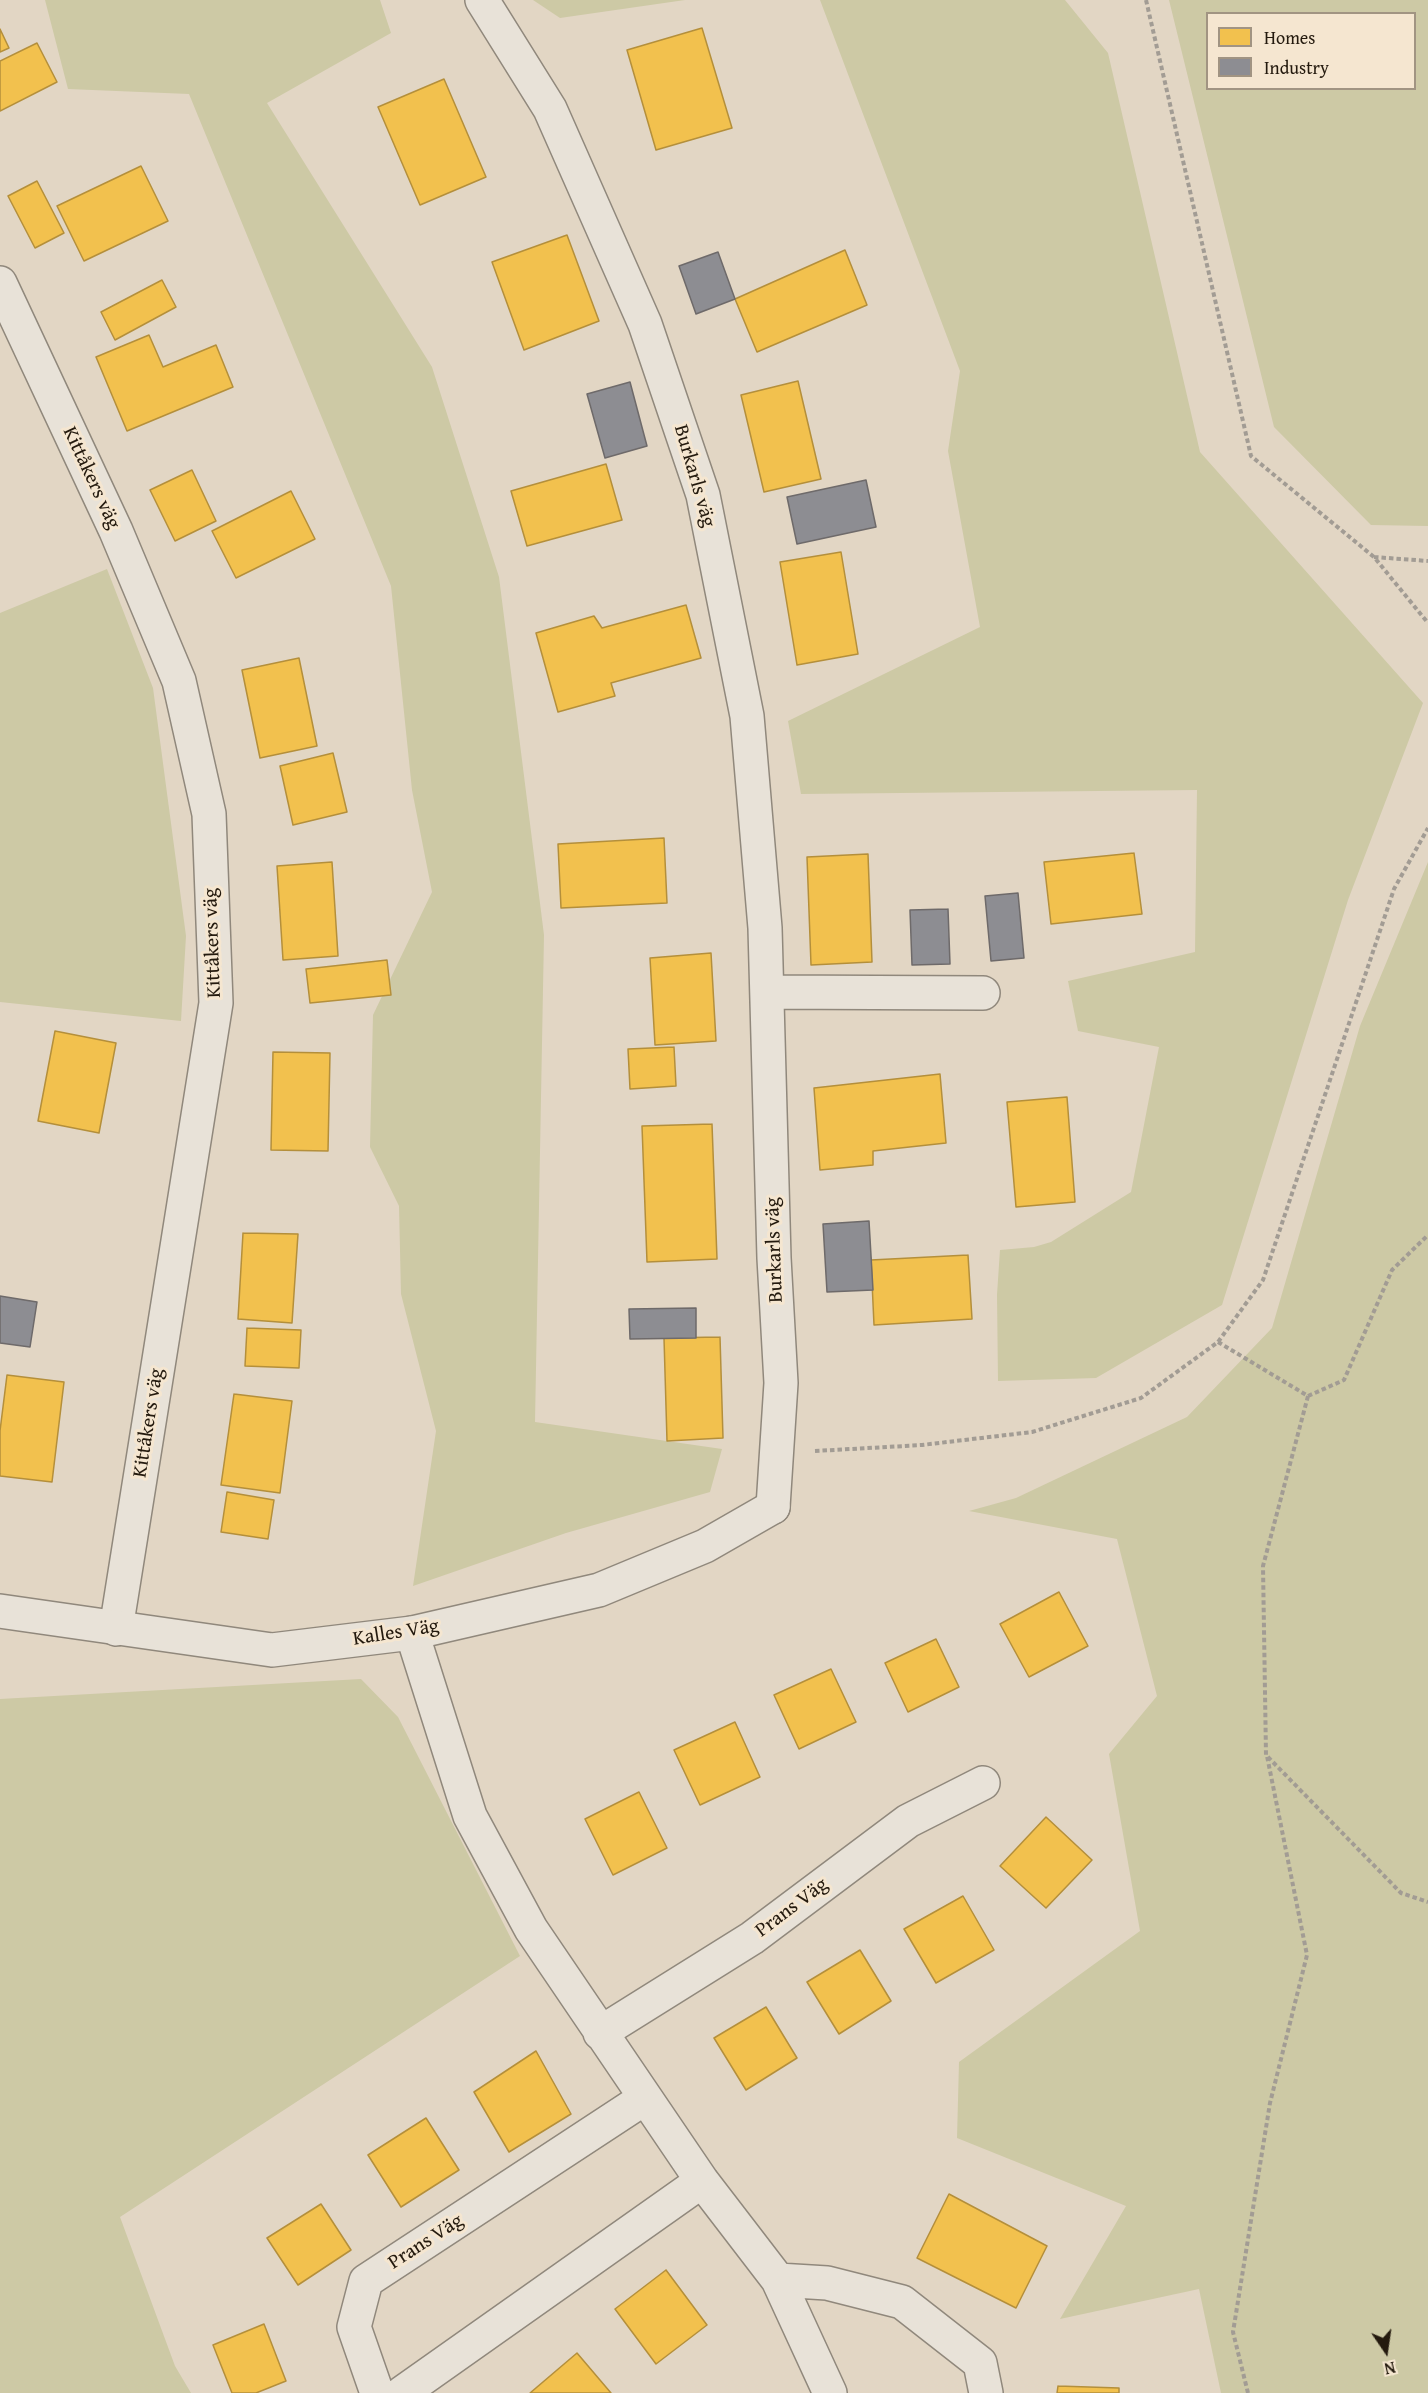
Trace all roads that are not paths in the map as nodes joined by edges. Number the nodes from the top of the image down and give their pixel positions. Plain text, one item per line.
1 (482, 0) edge
2 (1, 288) edge
3 (767, 992) junction
4 (983, 993) dead end
5 (773, 1507) joint
6 (0, 1611) edge
7 (116, 1629) junction
8 (412, 1633) junction
9 (983, 1784) dead end
10 (600, 2032) junction
11 (645, 2098) junction
12 (702, 2181) junction
13 (778, 2280) junction
14 (377, 2393) edge
15 (402, 2393) edge
16 (830, 2393) edge
17 (986, 2393) edge

1 - 3 street, Burkarls väg
2 - 7 street, Kittåkers väg
3 - 4 street
3 - 5 street, Burkarls väg
5 - 8 street, Kalles Väg
6 - 7 street, Kalles Väg
7 - 8 street, Kalles Väg
8 - 10 street
9 - 10 street, Prans Väg
10 - 11 street
11 - 12 street
11 - 14 street, Prans Väg
12 - 13 street
12 - 15 street
13 - 16 street
13 - 17 street

